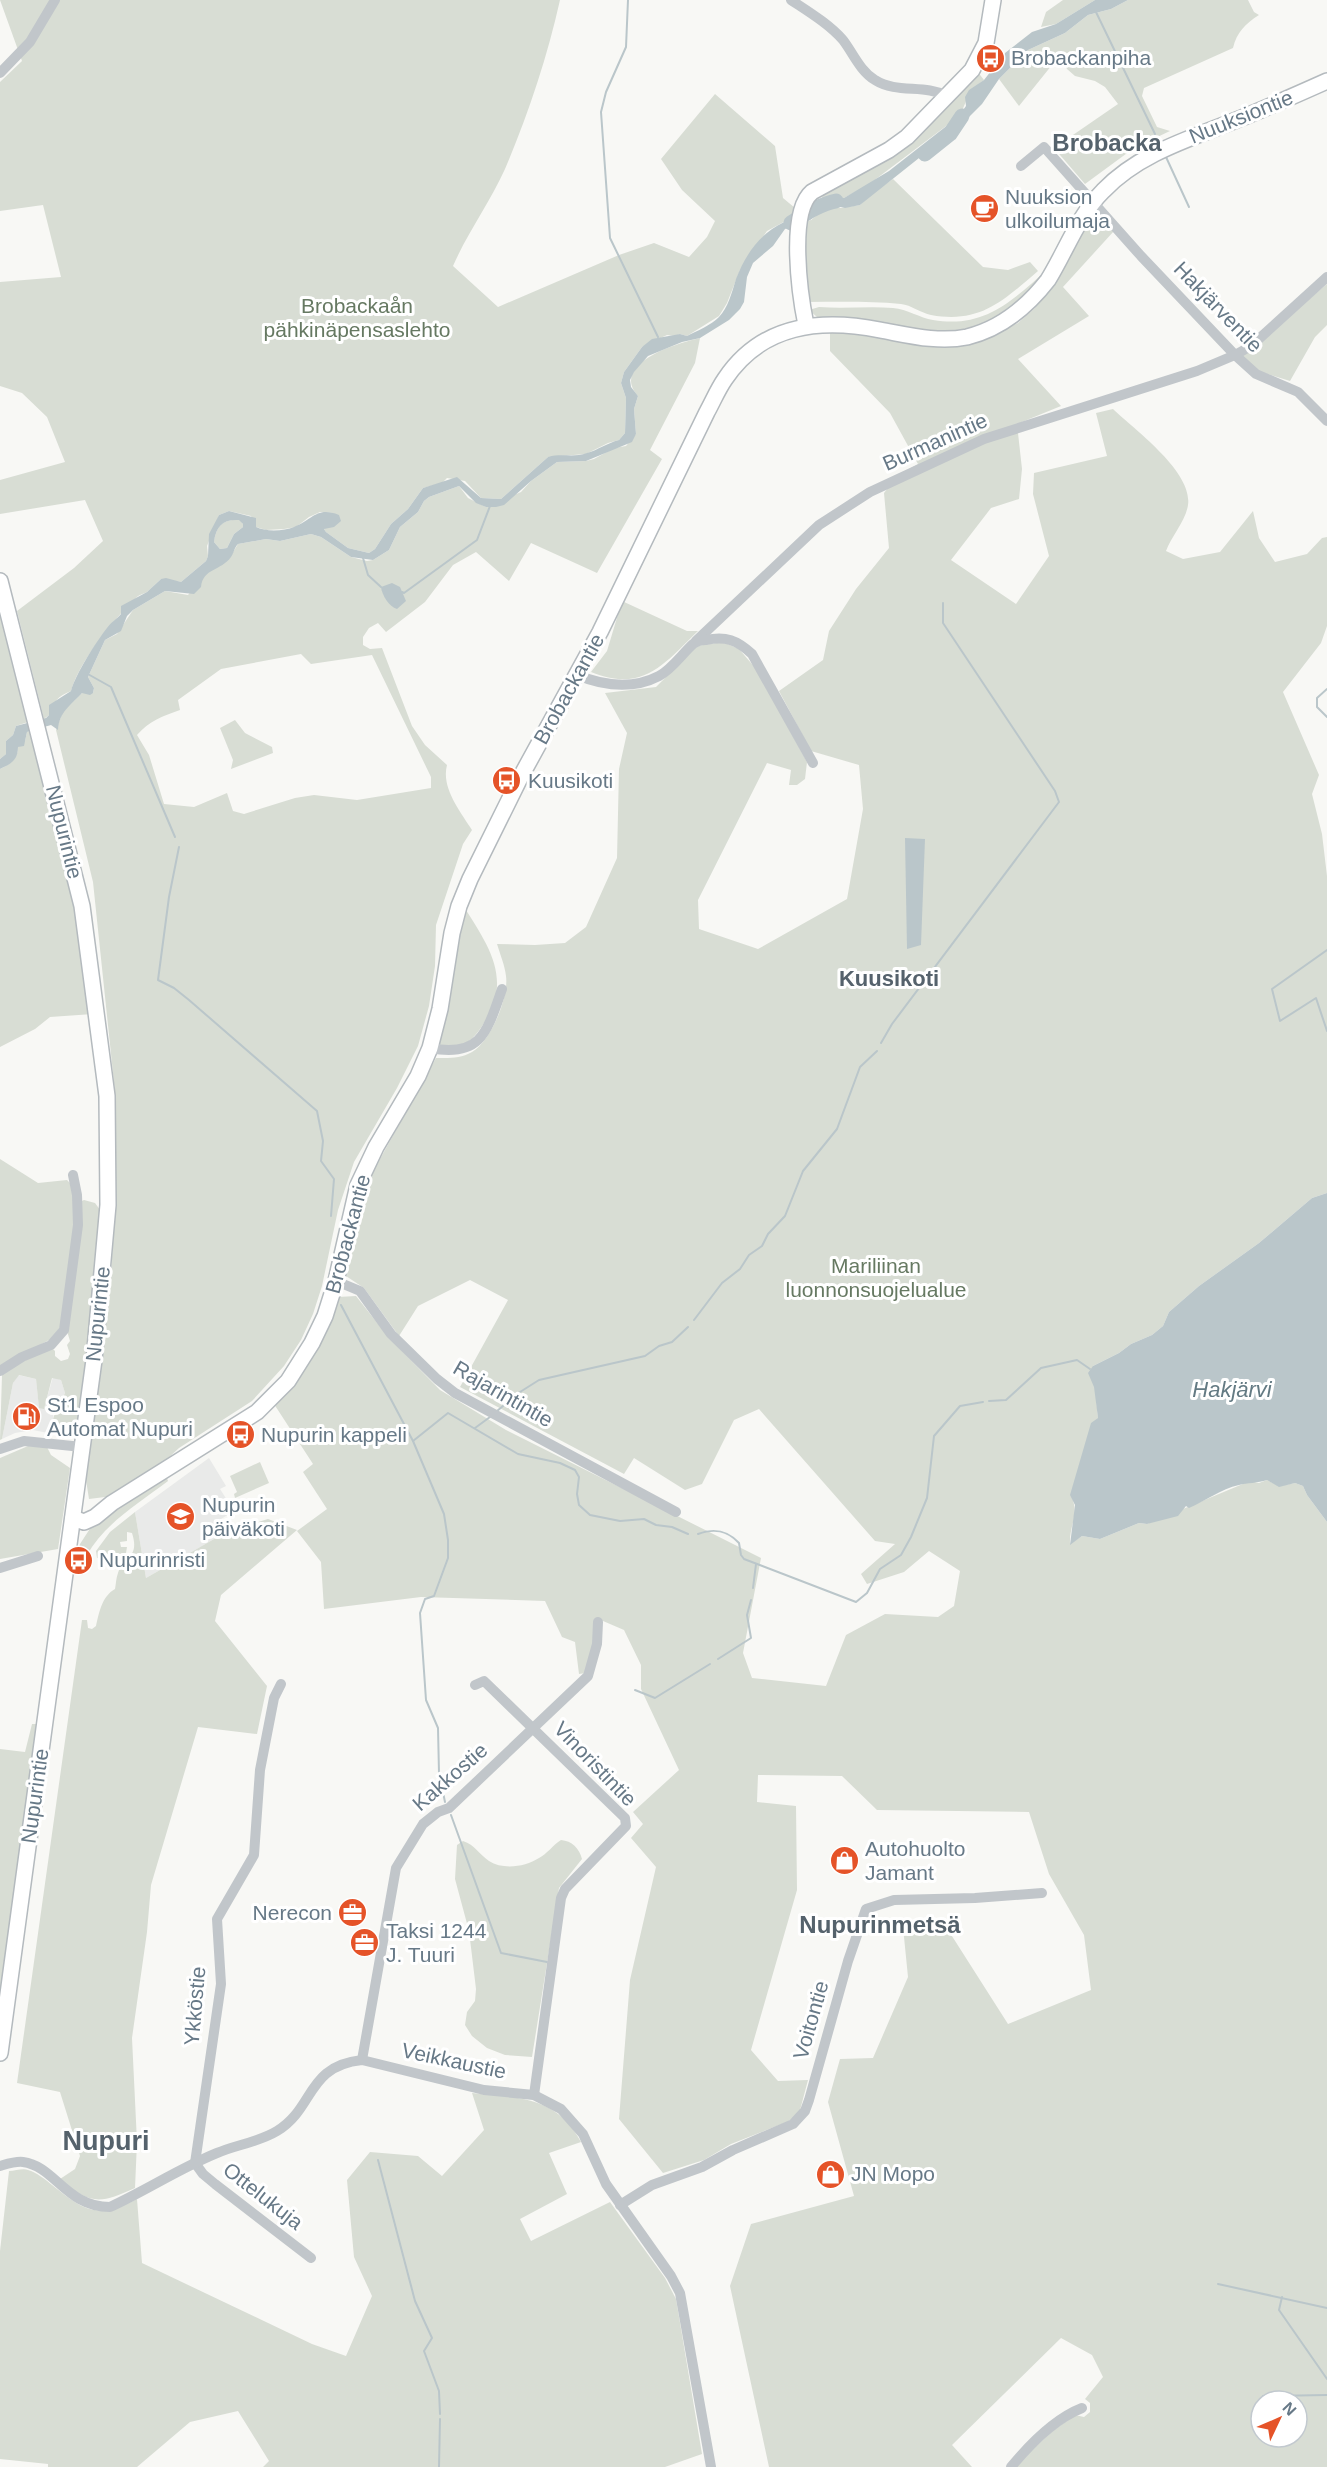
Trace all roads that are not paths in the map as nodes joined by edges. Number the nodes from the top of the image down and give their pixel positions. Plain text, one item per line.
1 (54, 0) edge
2 (791, 0) edge
3 (993, 0) edge
4 (0, 73) edge
5 (1327, 81) edge
6 (947, 96) junction
7 (1021, 166) dead end
8 (1093, 202) junction
9 (1327, 277) edge
10 (806, 325) junction
11 (1235, 355) junction
12 (1327, 421) edge
13 (0, 581) edge
14 (696, 641) junction
15 (578, 675) junction
16 (813, 763) dead end
17 (502, 989) dead end
18 (430, 1048) junction
19 (73, 1175) dead end
20 (336, 1281) junction
21 (0, 1371) edge
22 (82, 1447) junction
23 (0, 1449) edge
24 (676, 1512) dead end
25 (73, 1518) junction
26 (39, 1556) dead end
27 (0, 1568) edge
28 (598, 1622) dead end
29 (281, 1684) dead end
30 (475, 1685) dead end
31 (533, 1728) junction
32 (1042, 1893) dead end
33 (0, 2053) edge
34 (362, 2061) junction
35 (534, 2095) junction
36 (195, 2163) junction
37 (0, 2166) edge
38 (620, 2205) junction
39 (310, 2258) dead end
40 (1082, 2408) dead end
41 (711, 2467) edge
42 (1011, 2467) edge

1 - 4 street
2 - 6 street
3 - 6 street
5 - 8 street, Nuuksiontie
6 - 10 street
7 - 8 street, Hakjärventie
8 - 10 street, Nuuksiontie
8 - 11 street, Hakjärventie
9 - 11 street, Burmanintie
10 - 15 street, Brobackantie
11 - 12 street, Hakjärventie
11 - 14 street, Burmanintie
13 - 22 street, Nupurintie
14 - 15 street, Burmanintie
14 - 16 street
15 - 18 street, Brobackantie
17 - 18 street
18 - 20 street, Brobackantie
19 - 21 street
20 - 24 street, Rajarintintie
20 - 25 street, Brobackantie
22 - 23 street
22 - 25 street, Nupurintie
25 - 33 street, Nupurintie
26 - 27 street
28 - 31 street, Kakkostie
29 - 36 street, Ykköstie
30 - 31 street, Vinoristintie
31 - 34 street, Kakkostie
31 - 35 street, Vinoristintie
32 - 38 street, Voitontie
34 - 35 street, Veikkaustie
34 - 36 street, Veikkaustie
35 - 38 street, Veikkaustie
36 - 37 street, Veikkaustie
36 - 39 street, Ottelukuja
38 - 41 street, Veikkaustie
40 - 42 street

